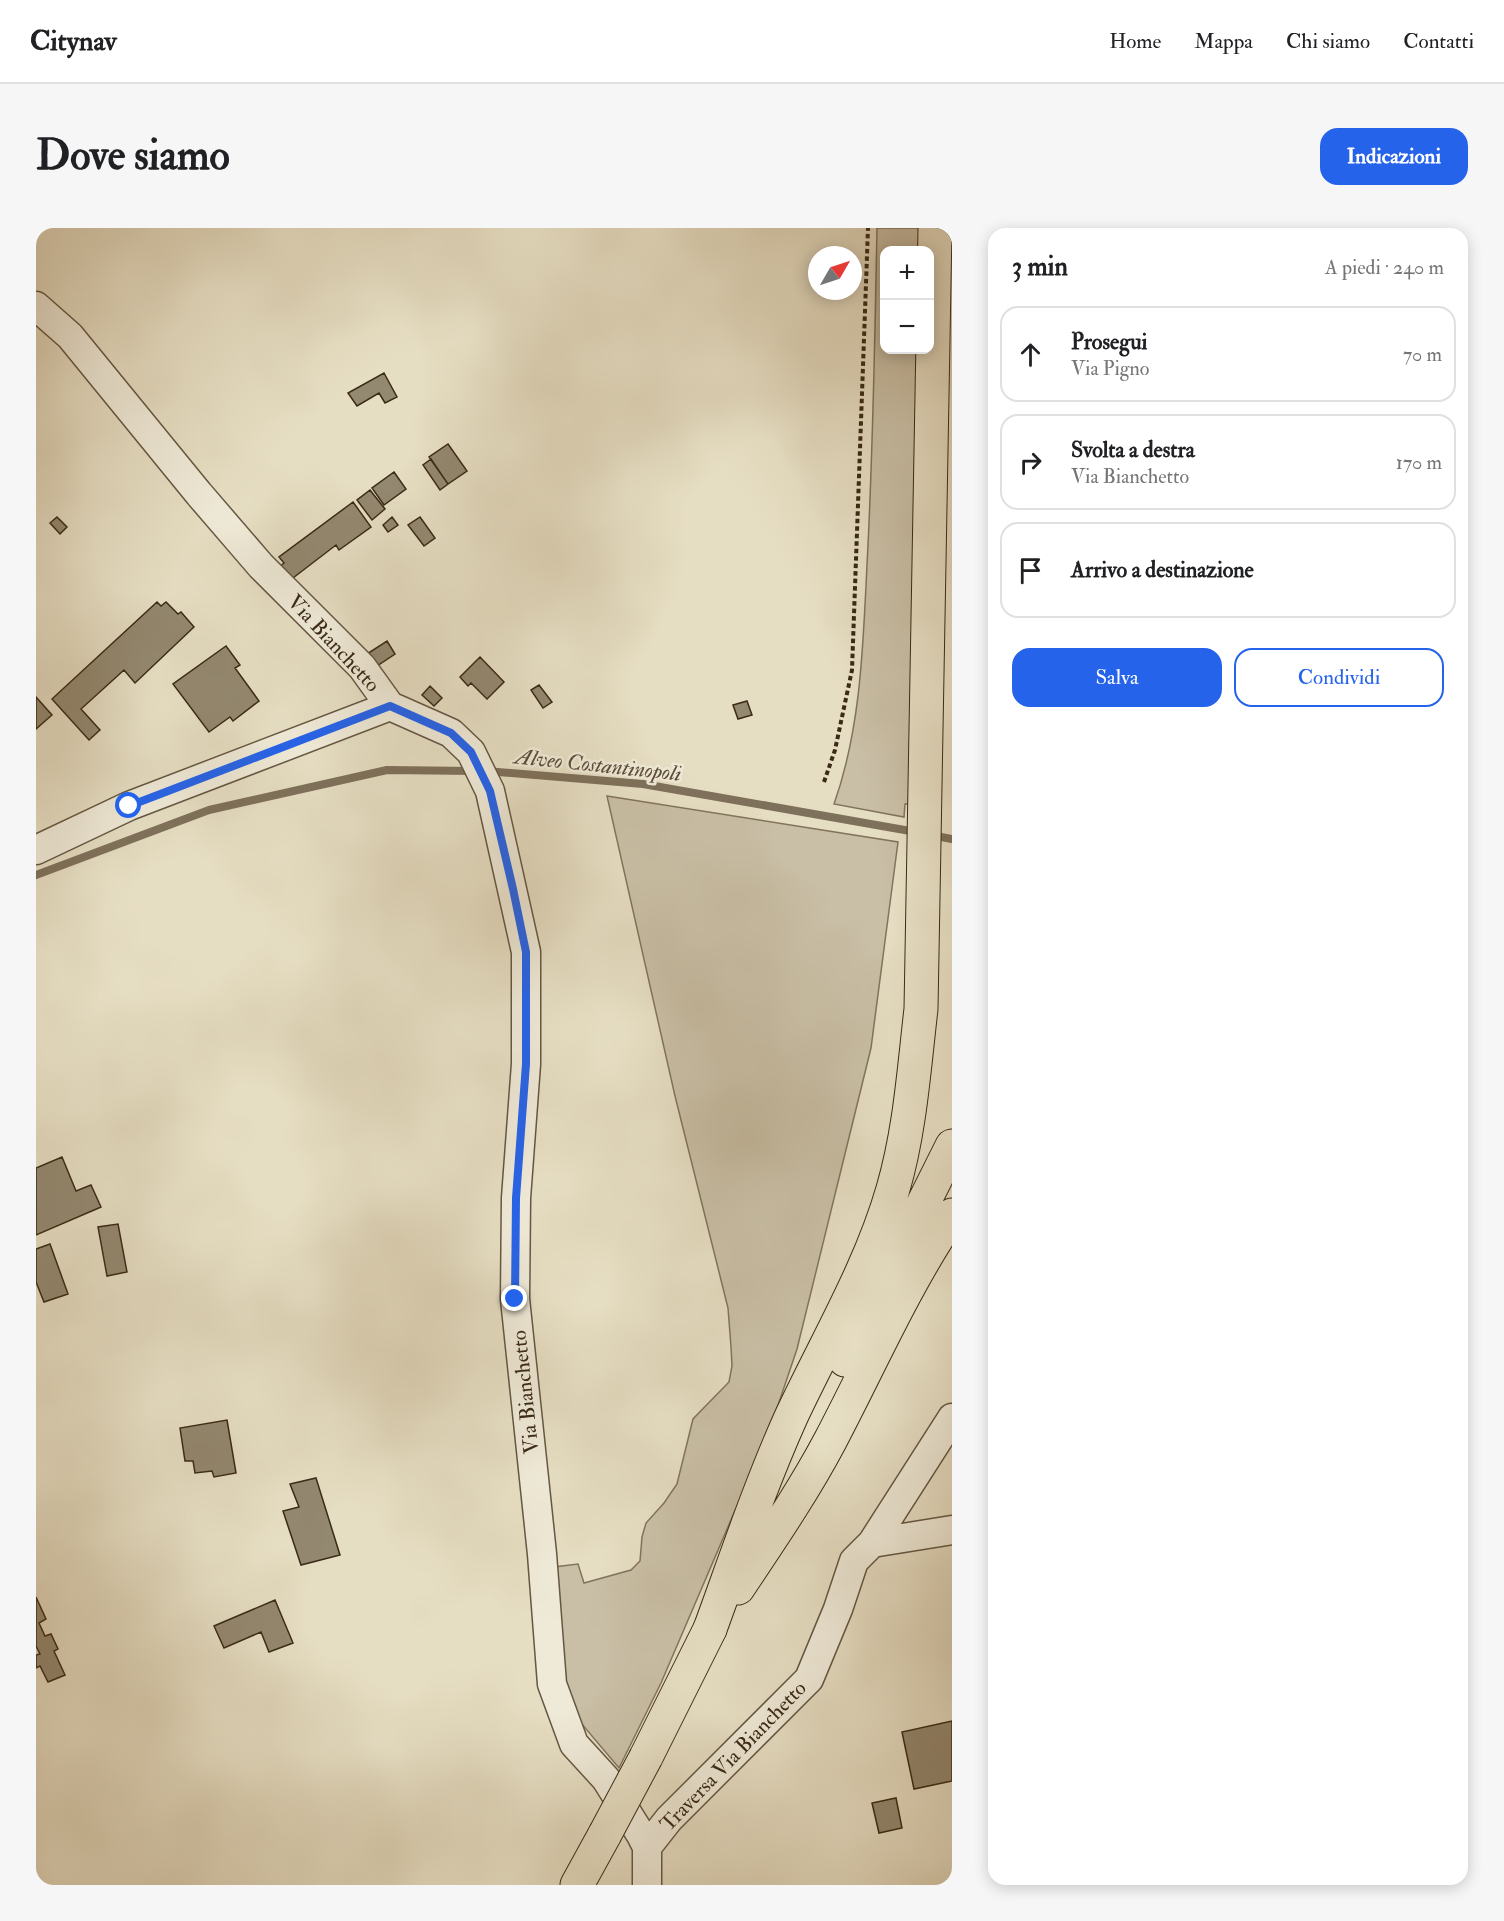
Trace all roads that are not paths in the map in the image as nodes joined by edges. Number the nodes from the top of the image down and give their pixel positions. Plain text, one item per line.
1 (935, 228) edge
2 (36, 306) edge
3 (390, 706) junction
4 (36, 850) edge
5 (952, 1146) edge
6 (952, 1215) edge
7 (952, 1418) edge
8 (952, 1530) edge
9 (878, 1532) junction
10 (710, 1629) junction
11 (647, 1847) junction
12 (577, 1885) edge
13 (647, 1885) edge

1 - 10 main road
2 - 3 street, Via Bianchetto
3 - 4 street
3 - 11 street, Via Bianchetto
5 - 10 main road
6 - 10 main road
7 - 9 street, Traversa Via Bianchetto
8 - 9 street
9 - 11 street, Traversa Via Bianchetto
10 - 12 main road, bridge
11 - 13 street

